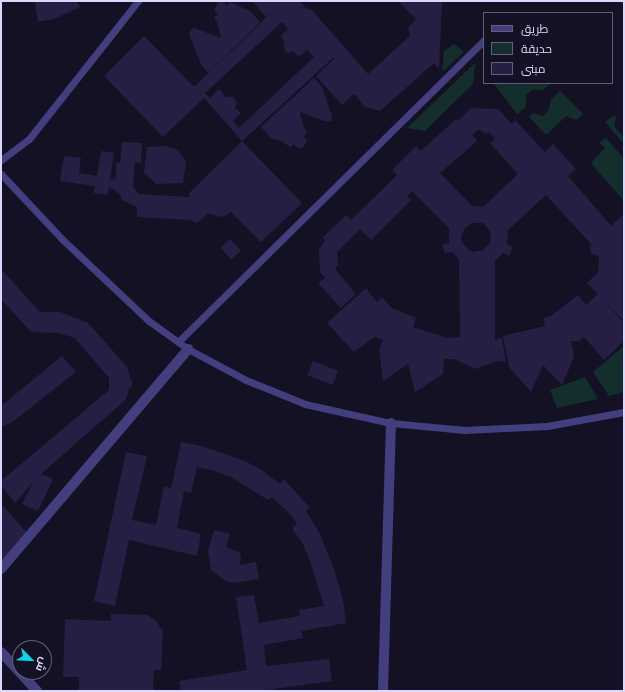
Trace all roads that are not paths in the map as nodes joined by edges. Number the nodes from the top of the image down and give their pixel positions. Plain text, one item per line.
1 (138, 1) edge
2 (483, 41) edge
3 (1, 160) edge
4 (1, 174) edge
5 (178, 342) junction
6 (188, 349) junction
7 (624, 412) edge
8 (391, 424) junction
9 (1, 569) edge
10 (1, 652) edge
11 (37, 691) edge
12 (383, 691) edge

1 - 3 lane
2 - 5 lane
4 - 5 lane
5 - 6 lane
6 - 8 lane
6 - 9 street
7 - 8 lane
8 - 12 street
10 - 11 street

